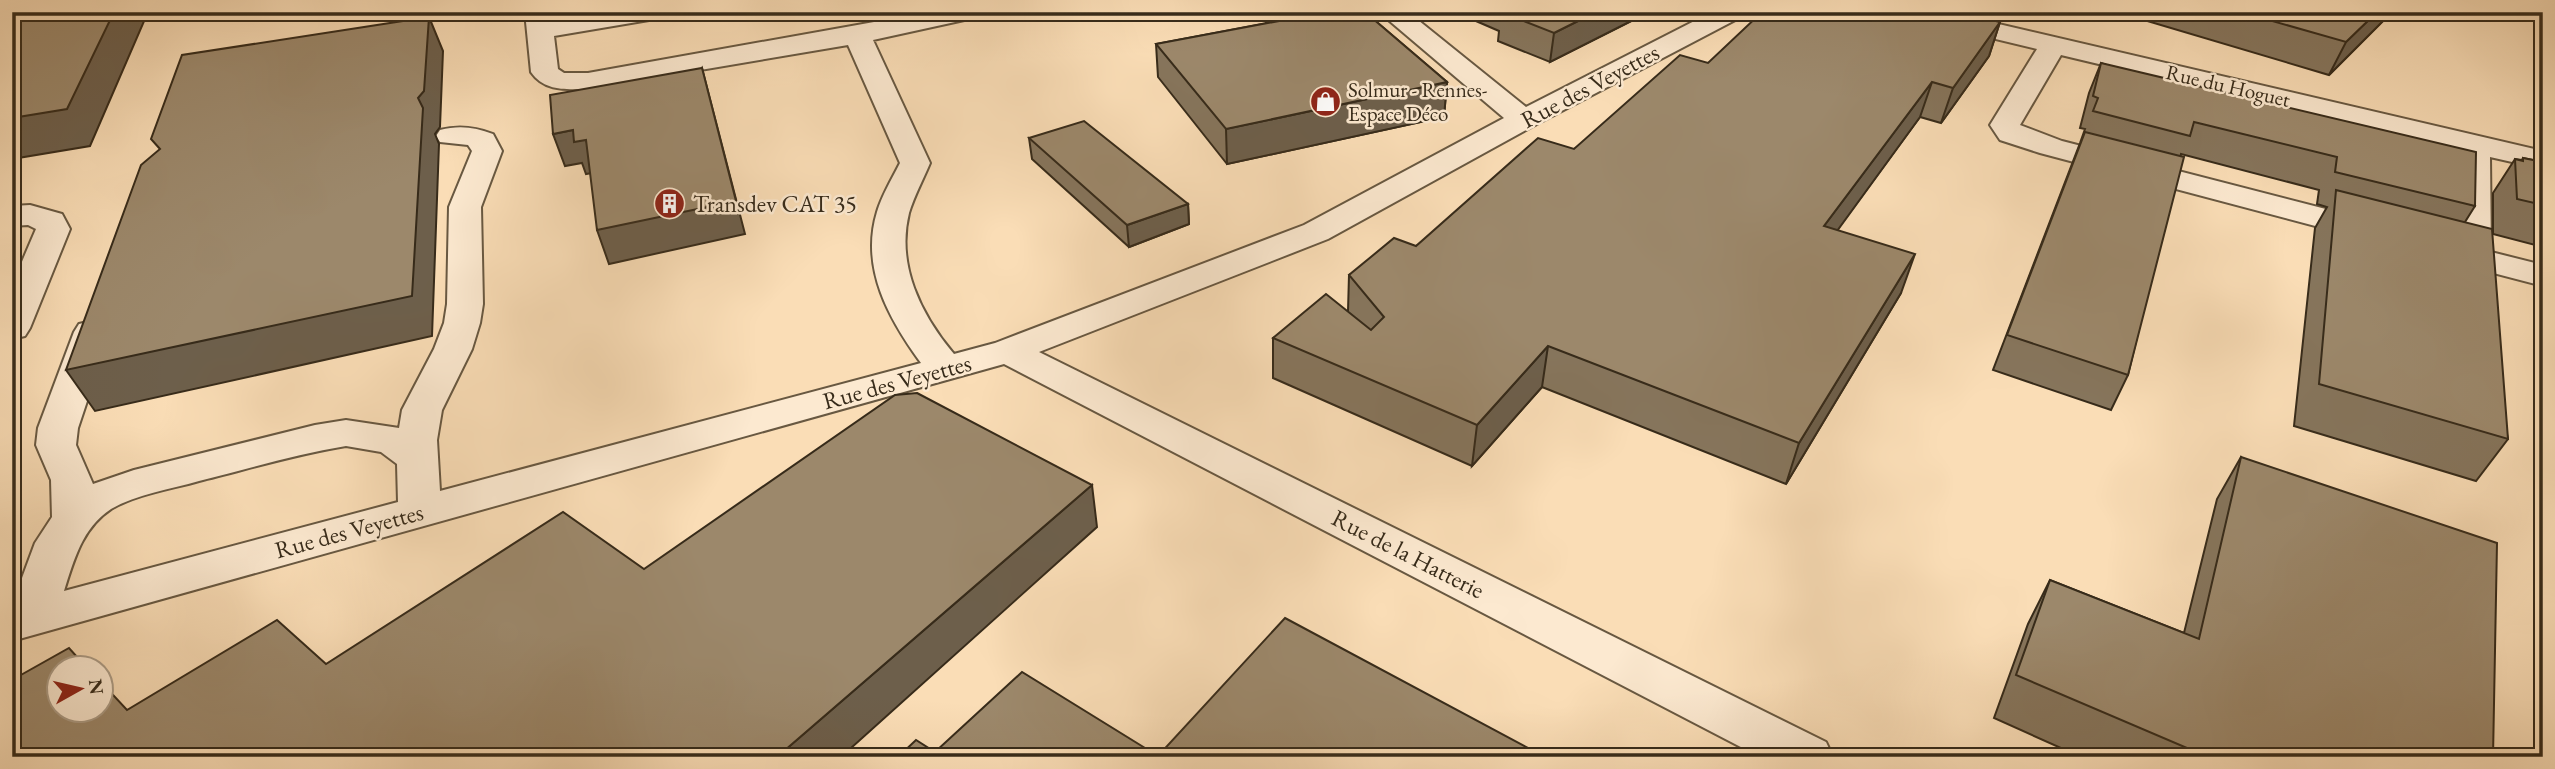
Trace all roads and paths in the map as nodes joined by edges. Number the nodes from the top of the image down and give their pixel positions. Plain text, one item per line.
1 (649, 12) edge
2 (969, 12) edge
3 (1392, 12) edge
4 (1732, 12) edge
5 (1913, 12) edge
6 (539, 21) edge
7 (857, 35) junction
8 (2053, 46) junction
9 (1525, 119) junction
10 (451, 136) dead end
11 (2475, 144) junction
12 (2543, 160) edge
13 (12, 216) edge
14 (2474, 258) junction
15 (2543, 276) edge
16 (105, 296) edge
17 (12, 328) edge
18 (1008, 351) junction
19 (946, 369) junction
20 (418, 459) junction
21 (419, 512) junction
22 (74, 519) junction
23 (23, 620) edge
24 (1808, 757) edge

1 - 6 street
2 - 7 street
3 - 9 street
4 - 9 street, Rue des Veyettes
5 - 8 street, Rue du Hoguet
6 - 7 street
7 - 19 street
8 - 11 street, Rue du Hoguet
8 - 14 street
9 - 18 street, Rue des Veyettes
10 - 20 street
11 - 12 street, Rue du Hoguet
11 - 14 street
13 - 17 street
14 - 15 street
16 - 22 street
18 - 19 street, Rue des Veyettes
18 - 24 street, Rue de la Hatterie
19 - 21 street, Rue des Veyettes
20 - 21 street
20 - 22 street
21 - 23 street, Rue des Veyettes
22 - 23 street

